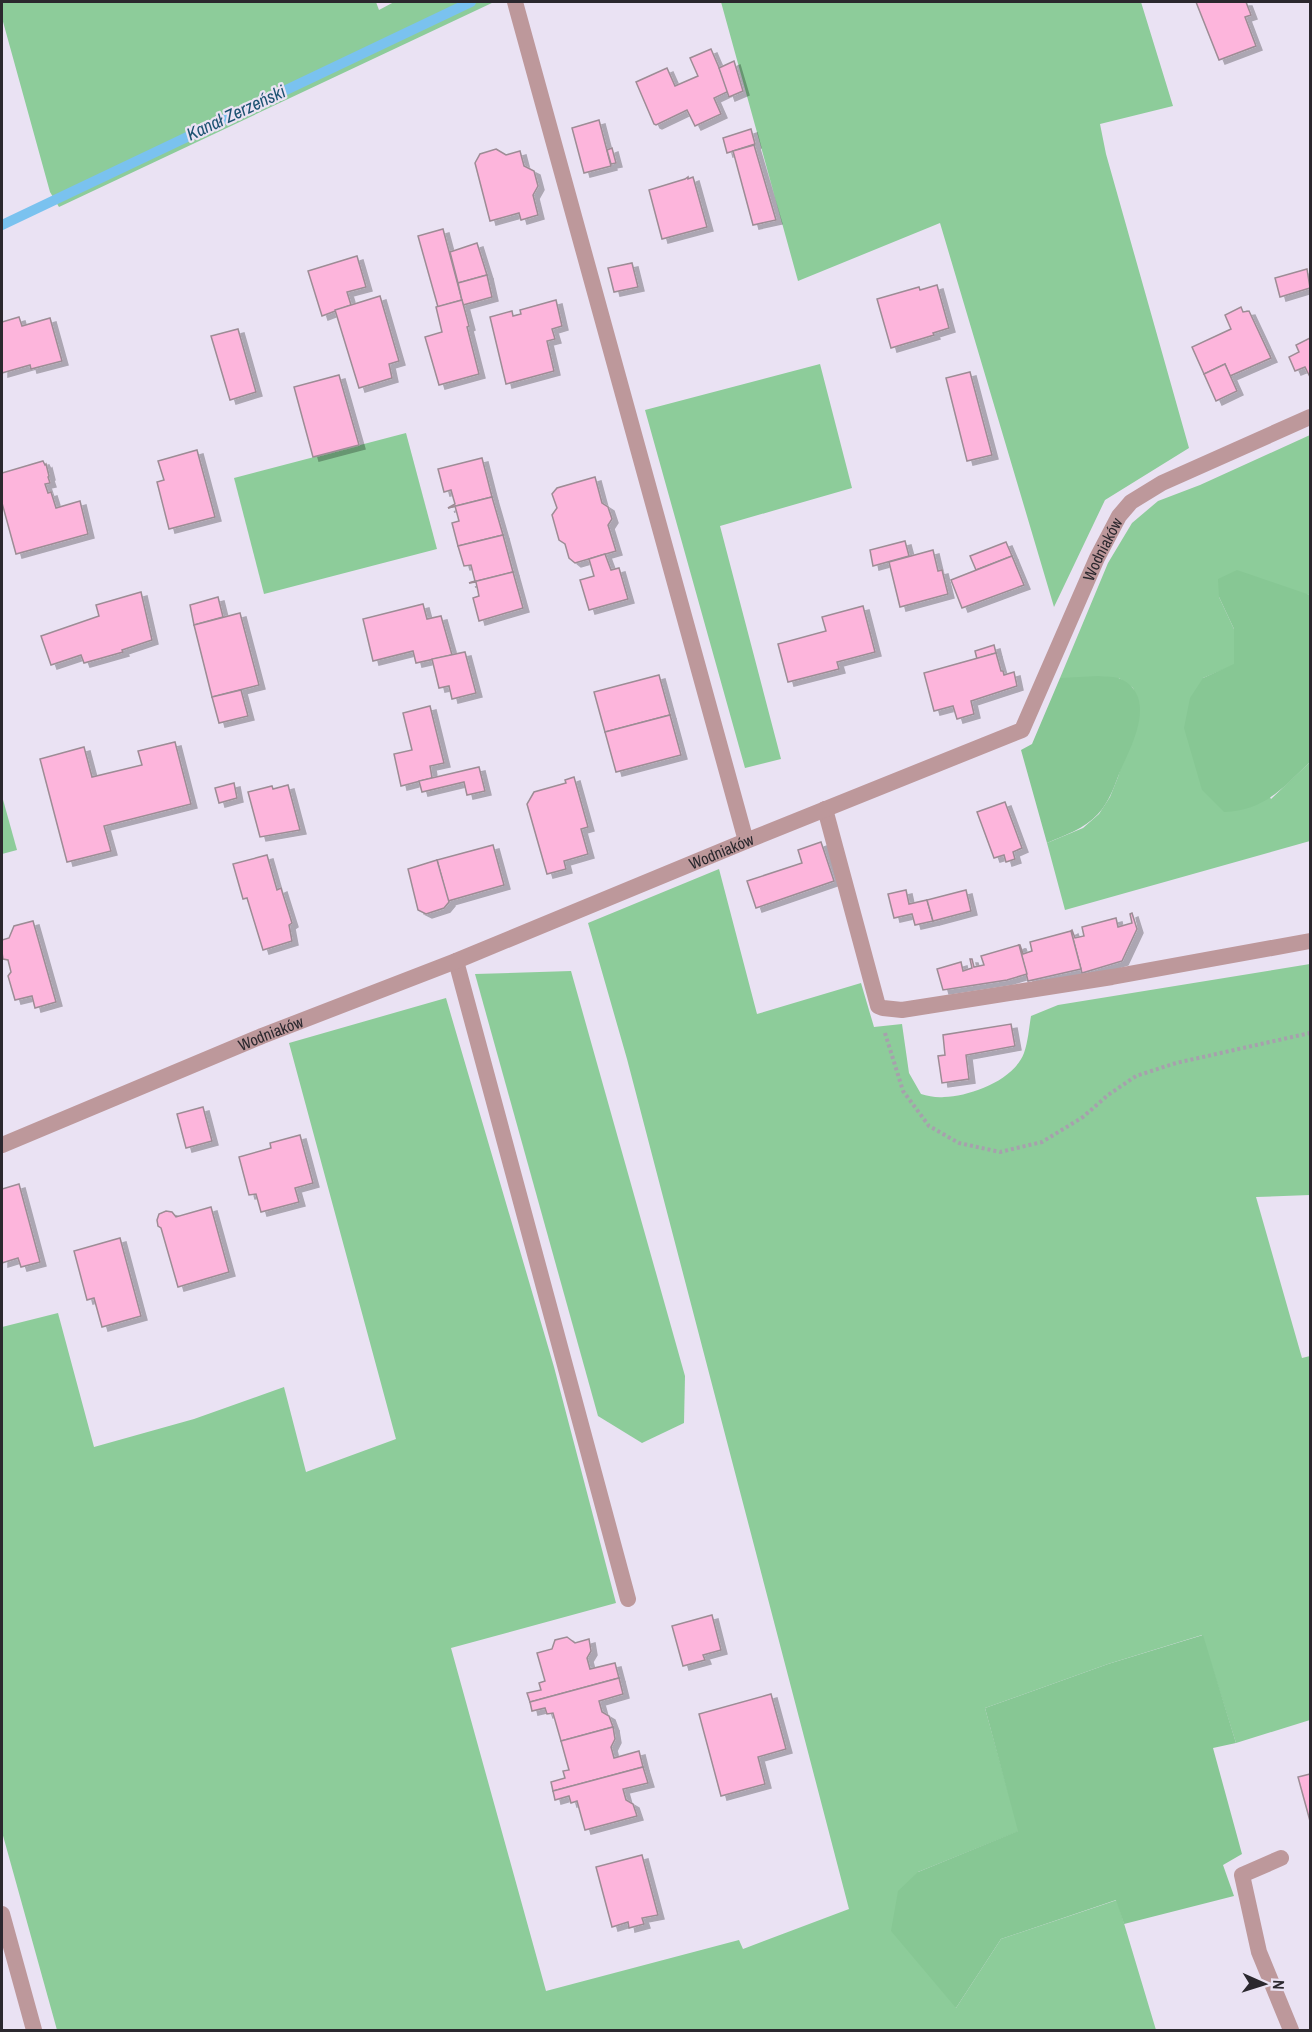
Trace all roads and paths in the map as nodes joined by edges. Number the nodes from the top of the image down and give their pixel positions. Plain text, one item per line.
1 (515, 2) edge
2 (1311, 417) edge
3 (825, 809) junction
4 (747, 841) junction
5 (1311, 941) edge
6 (456, 961) junction
7 (878, 1006) junction
8 (1311, 1033) edge
9 (2, 1145) edge
10 (628, 1599) dead end
11 (1281, 1858) dead end
12 (2, 1914) edge
13 (34, 2031) edge
14 (1291, 2031) edge

1 - 4 street
2 - 3 street, Wodniaków
3 - 4 street, Wodniaków
3 - 7 street
4 - 6 street, Wodniaków
5 - 7 street
6 - 9 street, Wodniaków
6 - 10 street
7 - 8 path
11 - 14 street
12 - 13 street

